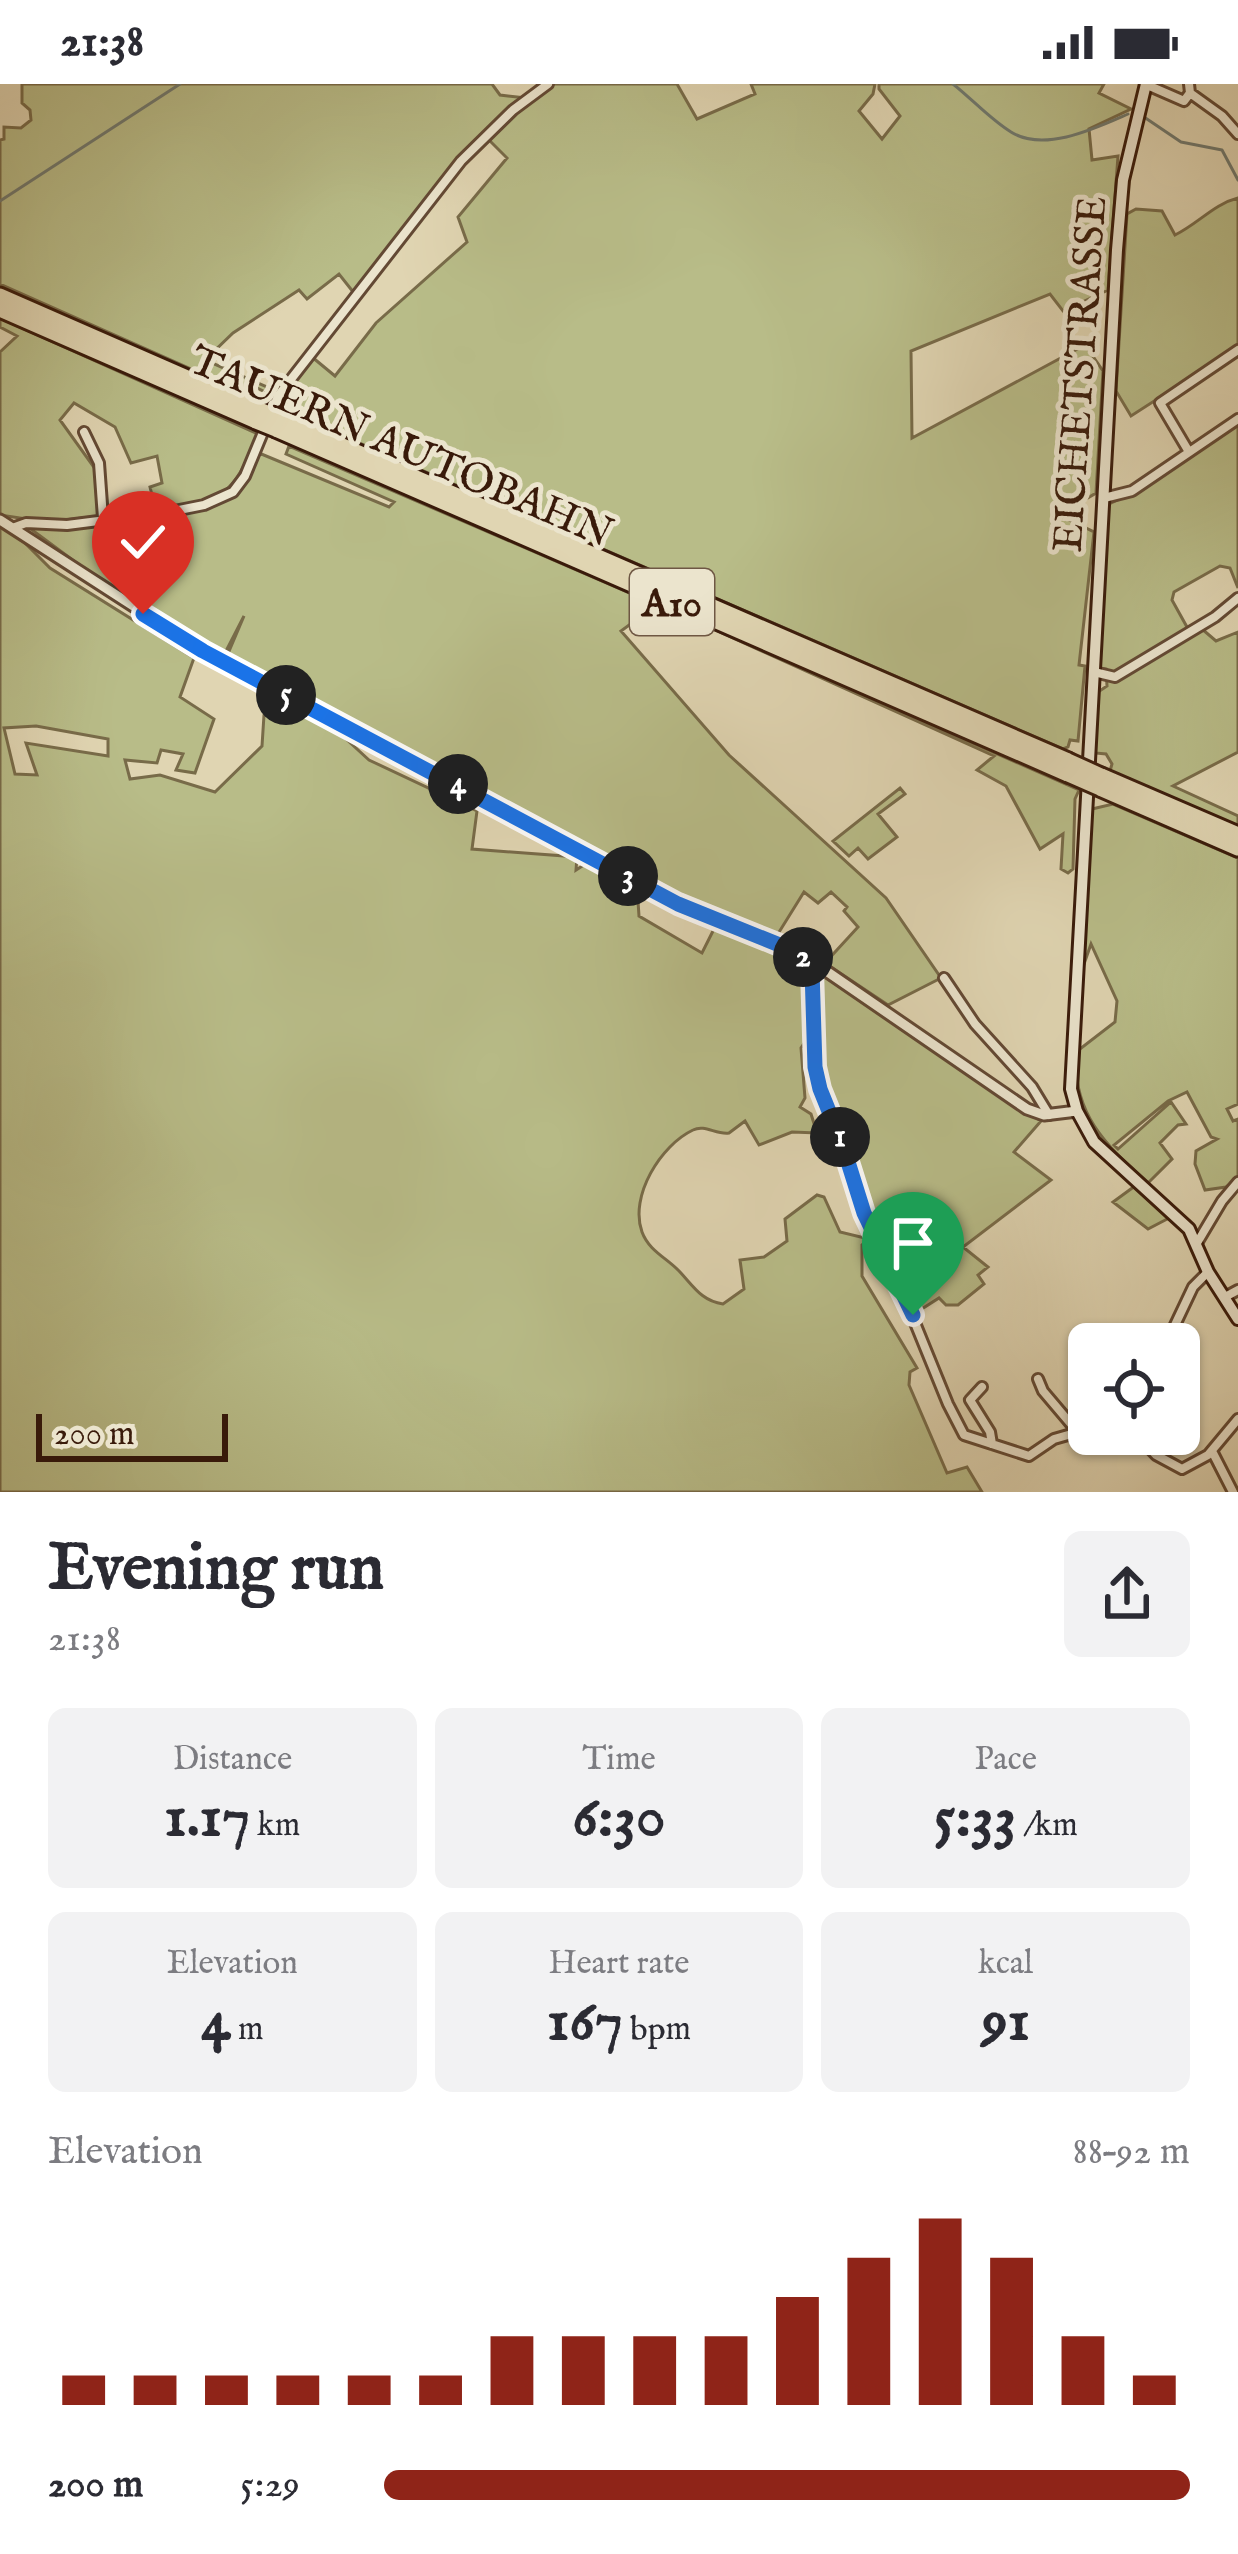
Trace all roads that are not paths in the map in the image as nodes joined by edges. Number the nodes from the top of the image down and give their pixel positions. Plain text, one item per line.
1 (548, 84) edge
2 (1146, 84) edge
3 (1189, 89) edge
4 (1238, 134) edge
5 (0, 296) edge
6 (0, 309) edge
7 (1238, 350) edge
8 (258, 416) junction
9 (1238, 419) edge
10 (84, 432) dead end
11 (1189, 452) junction
12 (1102, 499) junction
13 (103, 518) junction
14 (0, 520) edge
15 (15, 527) junction
16 (1238, 598) edge
17 (1092, 672) junction
18 (1115, 676) junction
19 (1091, 691) junction
20 (1100, 782) junction
21 (1238, 835) edge
22 (1238, 848) edge
23 (816, 964) junction
24 (944, 978) dead end
25 (1077, 1111) junction
26 (1049, 1115) junction
27 (1238, 1182) edge
28 (1197, 1244) junction
29 (1208, 1272) junction
30 (1238, 1290) edge
31 (1225, 1298) junction
32 (1238, 1319) edge
33 (1176, 1323) edge
34 (1038, 1379) dead end
35 (982, 1387) dead end
36 (1238, 1419) edge
37 (1068, 1420) edge
38 (1068, 1434) edge
39 (992, 1444) junction
40 (1212, 1451) junction
41 (1158, 1455) edge
42 (1233, 1492) edge

1 - 13 street
2 - 3 street
2 - 12 main road, EICHETSTRASSE
3 - 4 street
5 - 8 highway, TAUERN AUTOBAHN / A10
6 - 8 highway, TAUERN AUTOBAHN / A10
7 - 11 street
8 - 20 highway, TAUERN AUTOBAHN / A10, bridge
9 - 11 street
10 - 13 street
11 - 12 street
12 - 17 main road, EICHETSTRASSE
13 - 15 street
14 - 15 street
15 - 23 street
16 - 18 street
17 - 18 street
17 - 19 main road, EICHETSTRASSE
18 - 19 street
19 - 25 main road, EICHETSTRASSE
20 - 21 highway, TAUERN AUTOBAHN / A10
20 - 22 highway, TAUERN AUTOBAHN / A10
23 - 26 street
23 - 39 street
24 - 26 street
25 - 26 street
25 - 28 main road
27 - 28 street
28 - 29 main road
29 - 31 main road
29 - 33 street
30 - 31 street
31 - 32 main road
34 - 37 street
35 - 39 street
36 - 40 street
38 - 39 street
40 - 41 street
40 - 42 street

